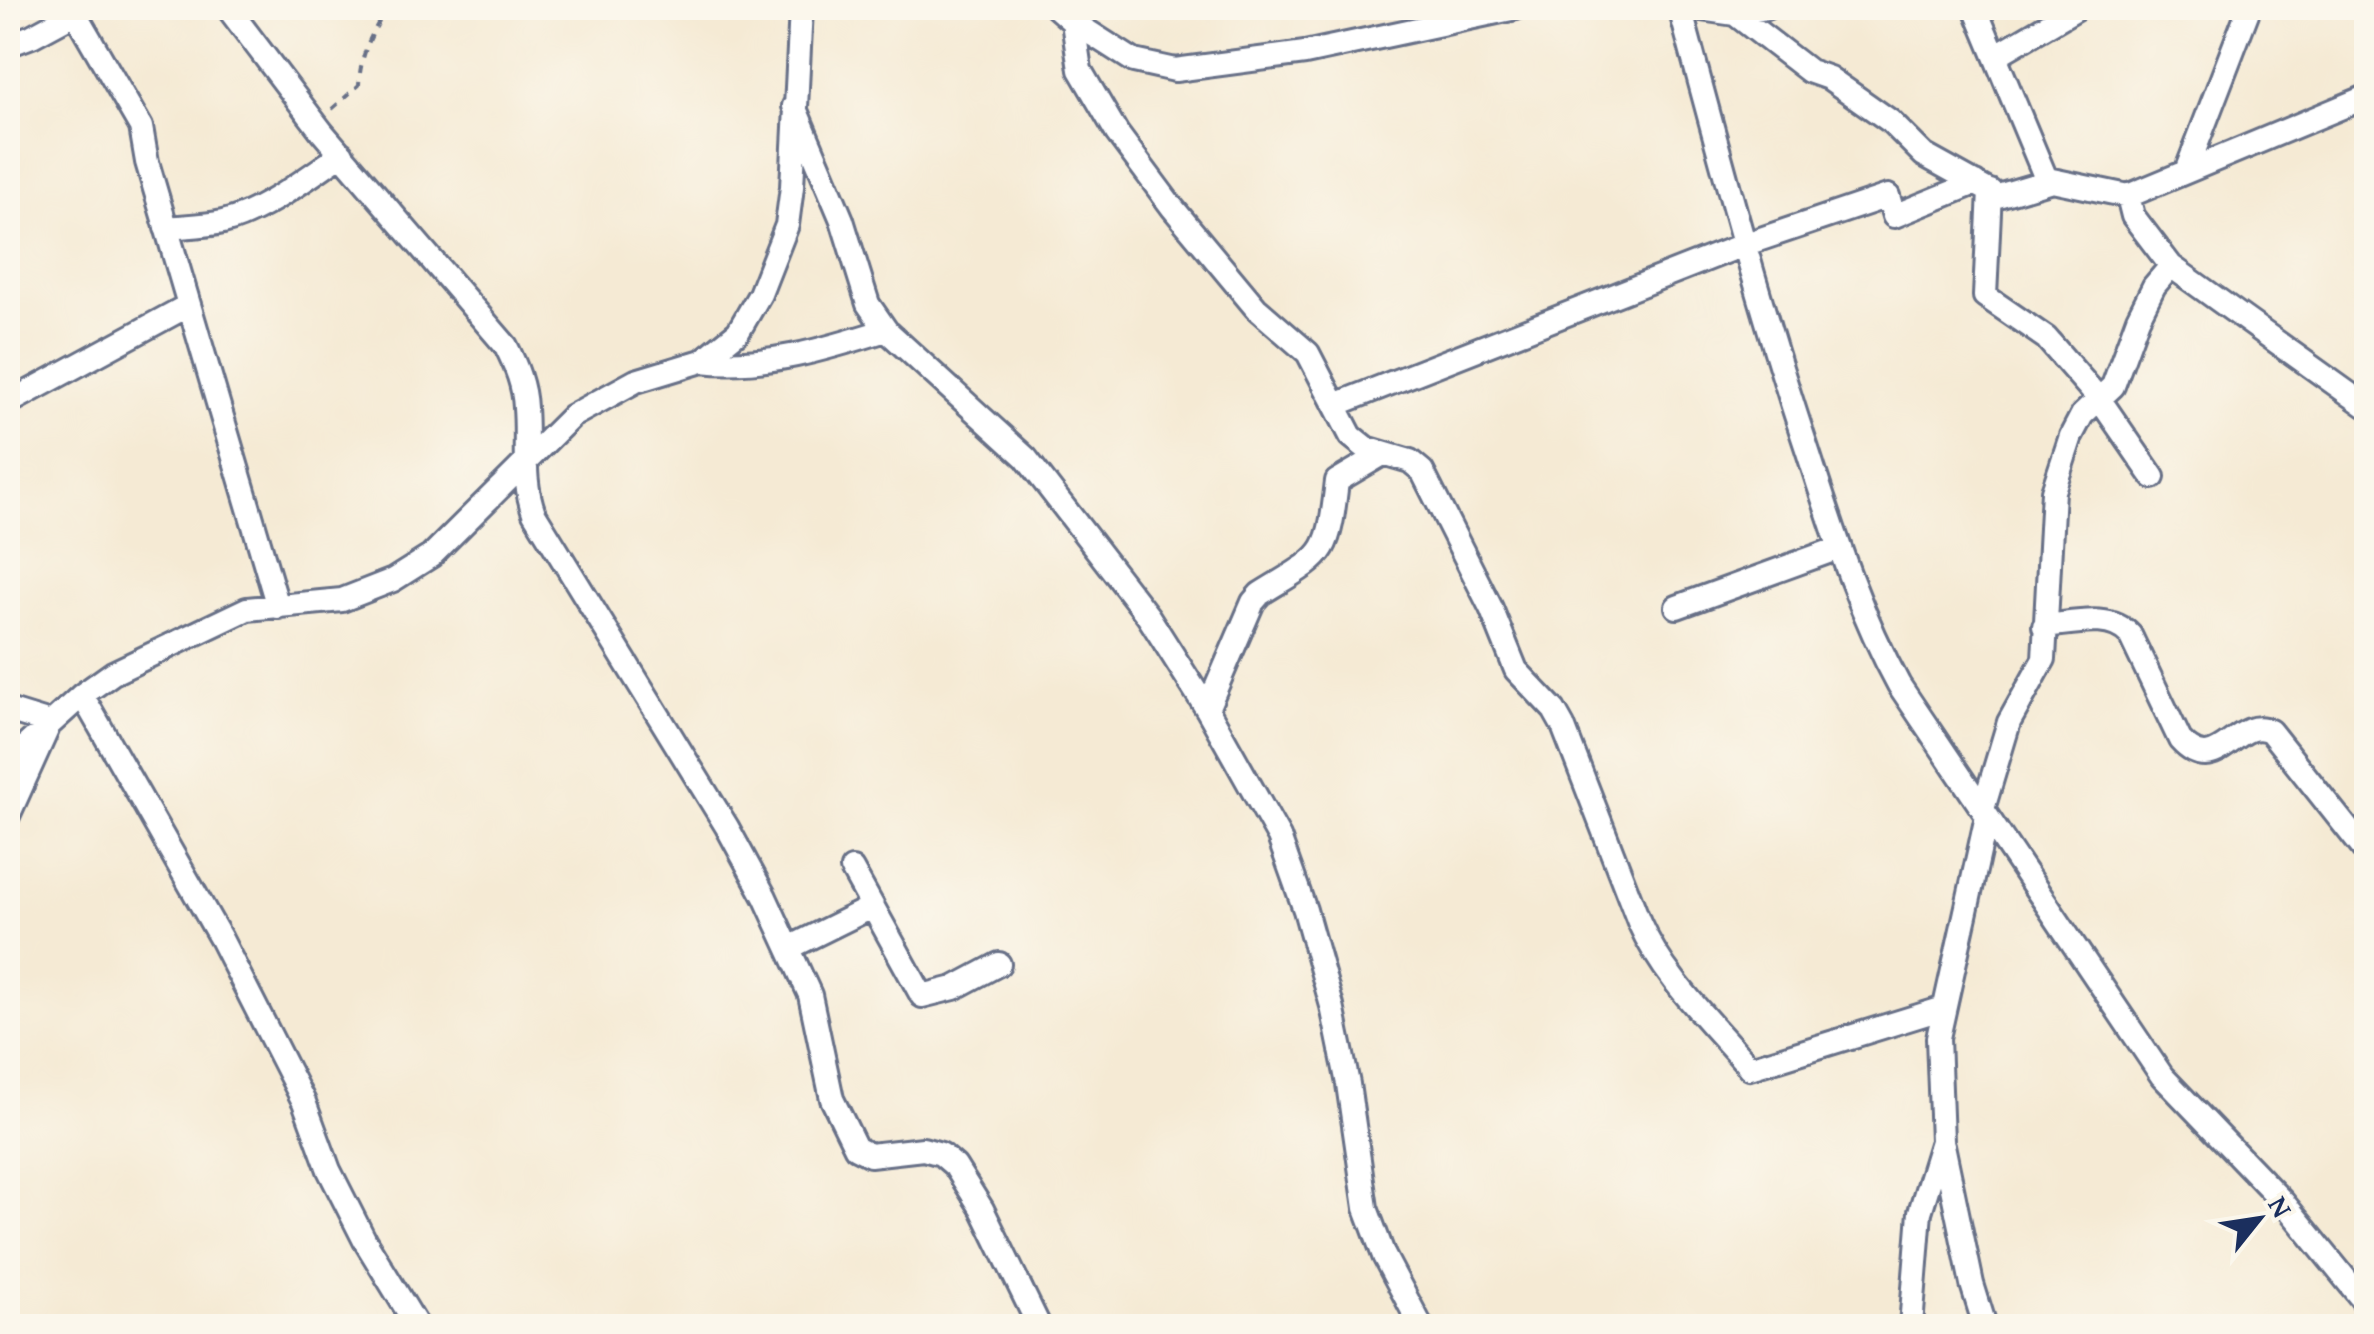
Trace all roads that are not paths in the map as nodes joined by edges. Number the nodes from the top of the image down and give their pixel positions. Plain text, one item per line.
1 (228, 8) edge
2 (800, 8) edge
3 (1516, 8) edge
4 (1680, 8) edge
5 (1694, 8) edge
6 (1766, 8) edge
7 (1975, 8) edge
8 (2077, 8) edge
9 (2248, 8) edge
10 (77, 9) edge
11 (1735, 14) junction
12 (1065, 15) edge
13 (8, 45) edge
14 (1995, 56) junction
15 (2366, 97) edge
16 (794, 106) junction
17 (342, 154) junction
18 (2187, 169) junction
19 (2048, 181) junction
20 (1982, 187) junction
21 (2128, 196) junction
22 (166, 228) junction
23 (1743, 245) junction
24 (2171, 266) junction
25 (189, 305) junction
26 (886, 330) junction
27 (702, 361) junction
28 (2100, 400) junction
29 (8, 403) edge
30 (1335, 405) junction
31 (2366, 406) edge
32 (1380, 454) junction
33 (524, 461) junction
34 (2153, 477) dead end
35 (1839, 548) junction
36 (278, 607) junction
37 (1677, 608) dead end
38 (2044, 626) junction
39 (82, 695) junction
40 (1206, 709) junction
41 (8, 710) edge
42 (50, 723) junction
43 (8, 762) edge
44 (1985, 812) junction
45 (8, 816) edge
46 (2366, 852) edge
47 (852, 869) dead end
48 (872, 907) junction
49 (789, 948) junction
50 (999, 964) dead end
51 (1944, 1008) junction
52 (1942, 1141) junction
53 (2366, 1304) edge
54 (416, 1326) edge
55 (1039, 1326) edge
56 (1421, 1326) edge
57 (1910, 1326) edge
58 (1985, 1326) edge

1 - 17 street
2 - 16 street
3 - 12 street
4 - 23 street
5 - 11 street
6 - 11 street
7 - 14 street
8 - 14 street
9 - 18 street
10 - 13 street
10 - 22 street
11 - 20 street
12 - 30 street
14 - 19 street
15 - 18 street
16 - 26 street
16 - 27 street
17 - 22 street
17 - 33 street
18 - 21 street
19 - 20 street
19 - 21 street
20 - 23 street
20 - 28 street
21 - 24 street
22 - 25 street
23 - 30 street
23 - 35 street
24 - 28 street
24 - 31 street
25 - 29 street
25 - 36 street
26 - 27 street
26 - 40 street
27 - 33 street
28 - 34 street
28 - 38 street
30 - 32 street
32 - 40 street
32 - 51 street
33 - 36 street
33 - 49 street
35 - 37 street
35 - 44 street
36 - 39 street
38 - 44 street
38 - 46 street
39 - 42 street
39 - 54 street
40 - 56 street
41 - 42 street
42 - 43 street
42 - 45 street
44 - 51 street
44 - 53 street
47 - 48 street
48 - 49 street
48 - 50 street
49 - 55 street
51 - 52 street
52 - 57 street
52 - 58 street

